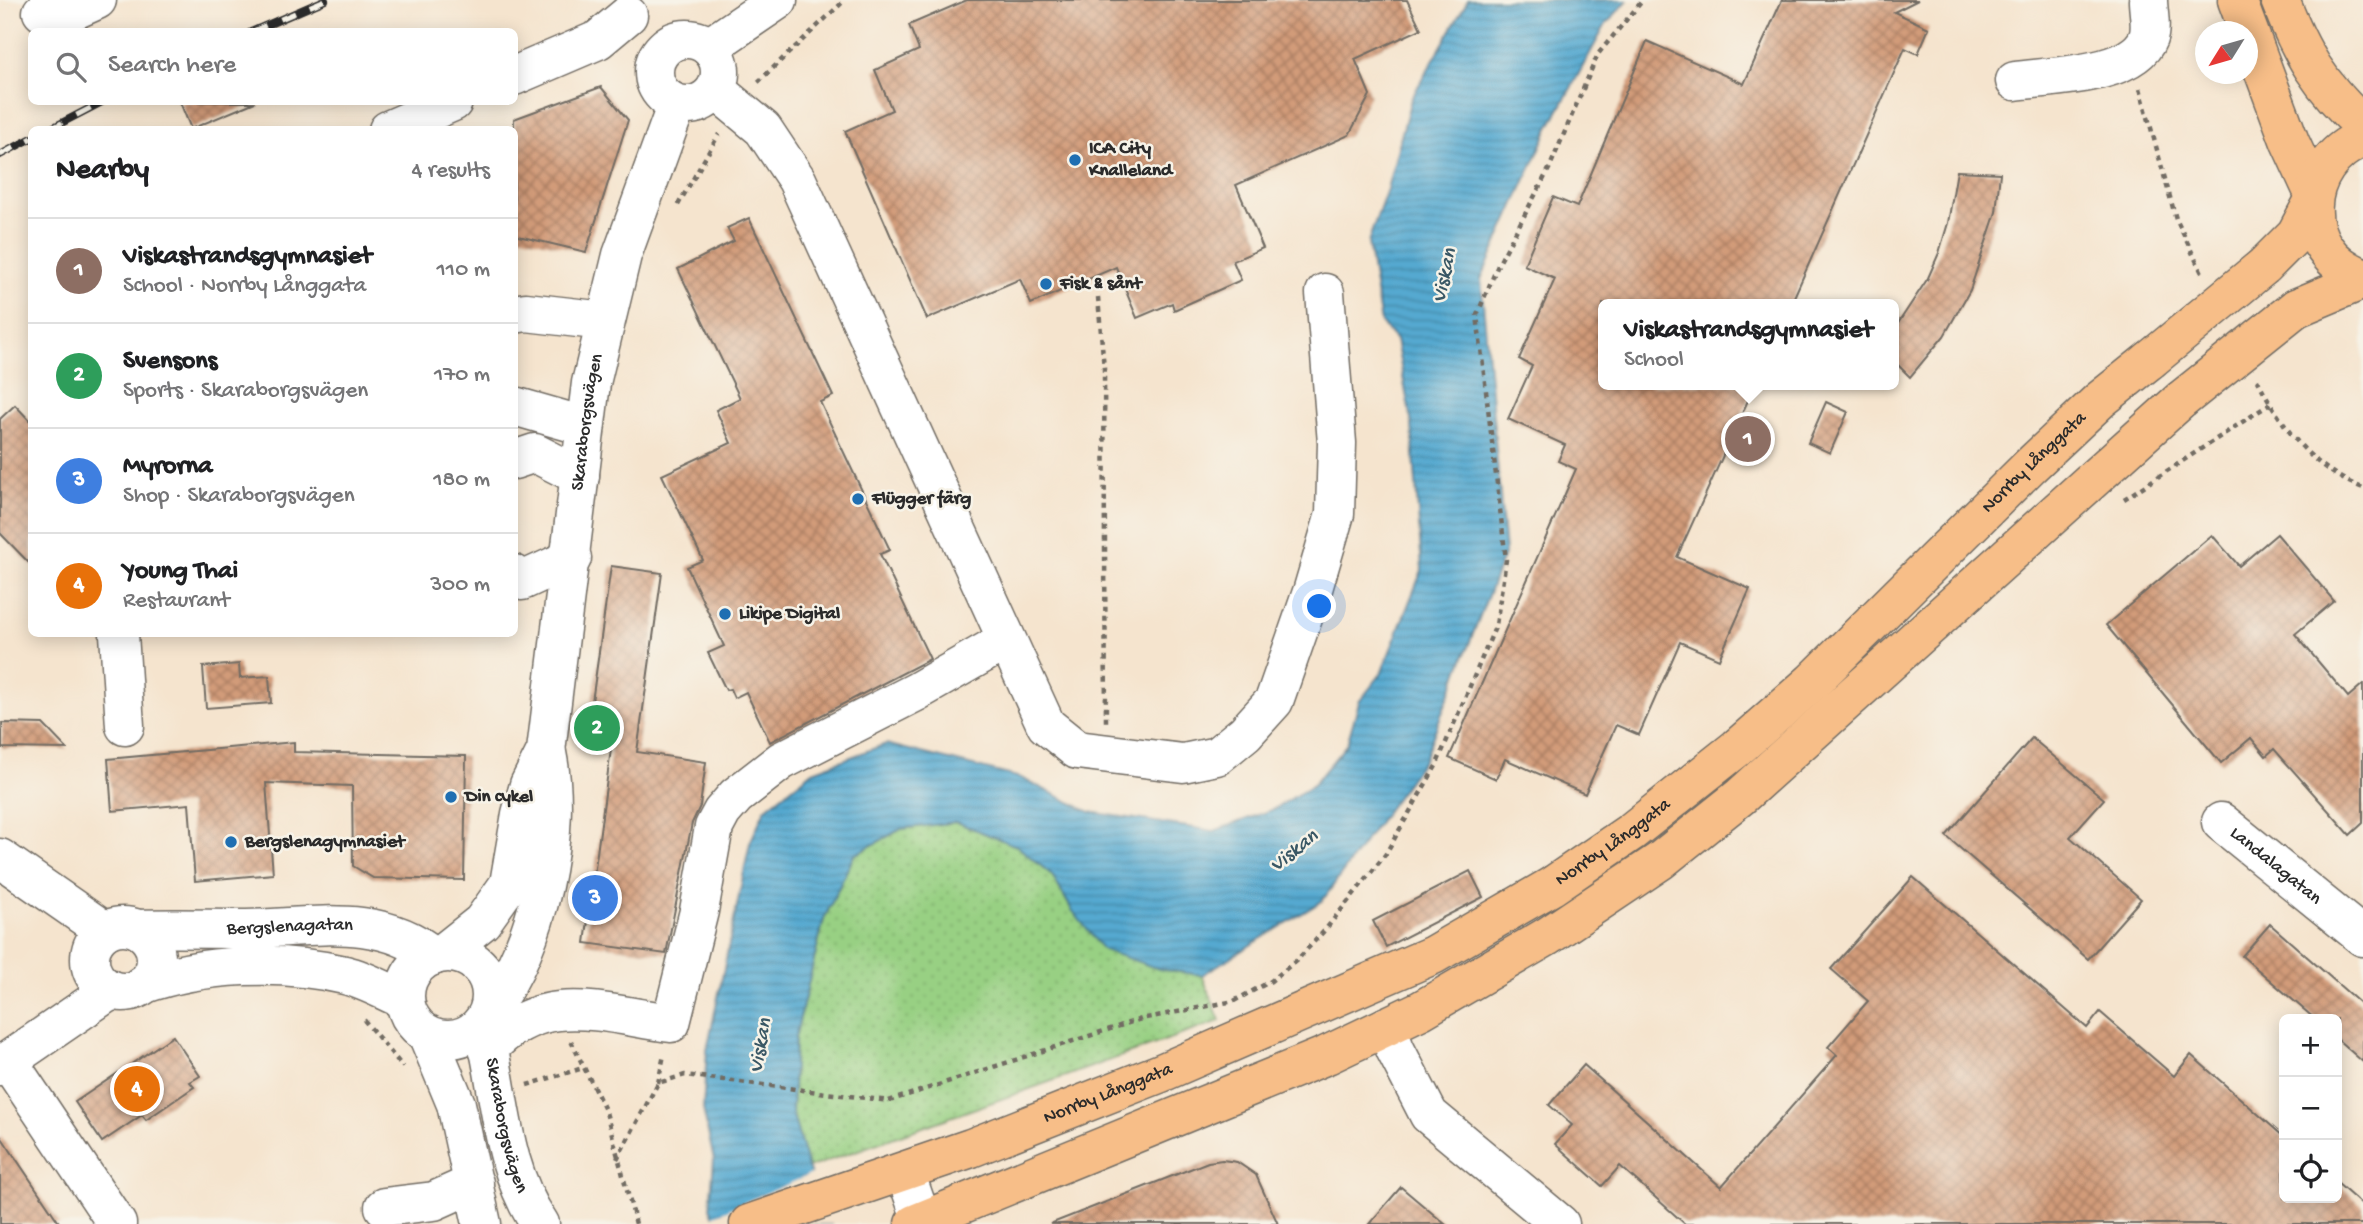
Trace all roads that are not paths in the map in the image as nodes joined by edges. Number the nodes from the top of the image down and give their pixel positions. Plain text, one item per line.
1 (97, 0) edge
2 (778, 0) edge
3 (2148, 0) edge
4 (2280, 0) edge
5 (2237, 2) edge
6 (623, 8) edge
7 (42, 12) dead end
8 (709, 47) junction
9 (659, 54) junction
10 (518, 74) edge
11 (2015, 81) dead end
12 (727, 98) junction
13 (677, 104) junction
14 (446, 105) edge
15 (2363, 125) edge
16 (397, 126) edge
17 (2363, 138) edge
18 (2313, 198) junction
19 (2363, 278) edge
20 (1325, 293) dead end
21 (518, 313) edge
22 (605, 321) junction
23 (518, 407) edge
24 (584, 426) junction
25 (518, 459) edge
26 (580, 476) junction
27 (572, 558) junction
28 (518, 578) edge
29 (119, 637) edge
30 (1005, 641) junction
31 (125, 726) dead end
32 (546, 751) junction
33 (2221, 822) dead end
34 (0, 858) edge
35 (122, 930) junction
36 (2363, 937) edge
37 (438, 954) junction
38 (127, 987) junction
39 (405, 1000) junction
40 (487, 1026) junction
41 (1387, 1026) junction
42 (427, 1034) junction
43 (4, 1063) edge
44 (905, 1172) junction
45 (474, 1183) junction
46 (384, 1207) dead end
47 (919, 1223) edge
48 (117, 1224) edge
49 (482, 1224) edge
50 (540, 1224) edge
51 (749, 1224) edge
52 (1560, 1224) edge

1 - 7 street
2 - 8 street
3 - 11 street
4 - 15 main road
5 - 18 main road
6 - 9 street
6 - 10 street
8 - 9 street
8 - 12 street
9 - 13 street
12 - 13 street
12 - 30 street
13 - 22 street, Skaraborgsvägen
14 - 16 street
17 - 18 main road, Norrby Långgata
18 - 19 main road
18 - 44 main road, Norrby Långgata, bridge
19 - 41 main road, Norrby Långgata, bridge
20 - 30 street
21 - 22 street
22 - 24 street, Skaraborgsvägen
23 - 24 street
24 - 26 street, Skaraborgsvägen
25 - 26 street
26 - 27 street, Skaraborgsvägen
27 - 28 street
27 - 32 street, Skaraborgsvägen
29 - 31 street
30 - 40 street
32 - 37 street, Skaraborgsvägen
32 - 40 street, Skaraborgsvägen
33 - 36 street, Landalagatan
34 - 35 street
35 - 37 street, Bergslenagatan
35 - 38 street
35 - 38 street
37 - 39 street
37 - 40 street
38 - 39 street, Bergslenagatan
38 - 43 street, Bergslenagatan
39 - 42 street
40 - 42 street
40 - 50 street, Skaraborgsvägen
41 - 47 main road, Norrby Långgata
41 - 52 street
42 - 45 street
43 - 48 street
44 - 47 street
44 - 51 main road, Norrby Långgata
45 - 46 street
45 - 49 street

